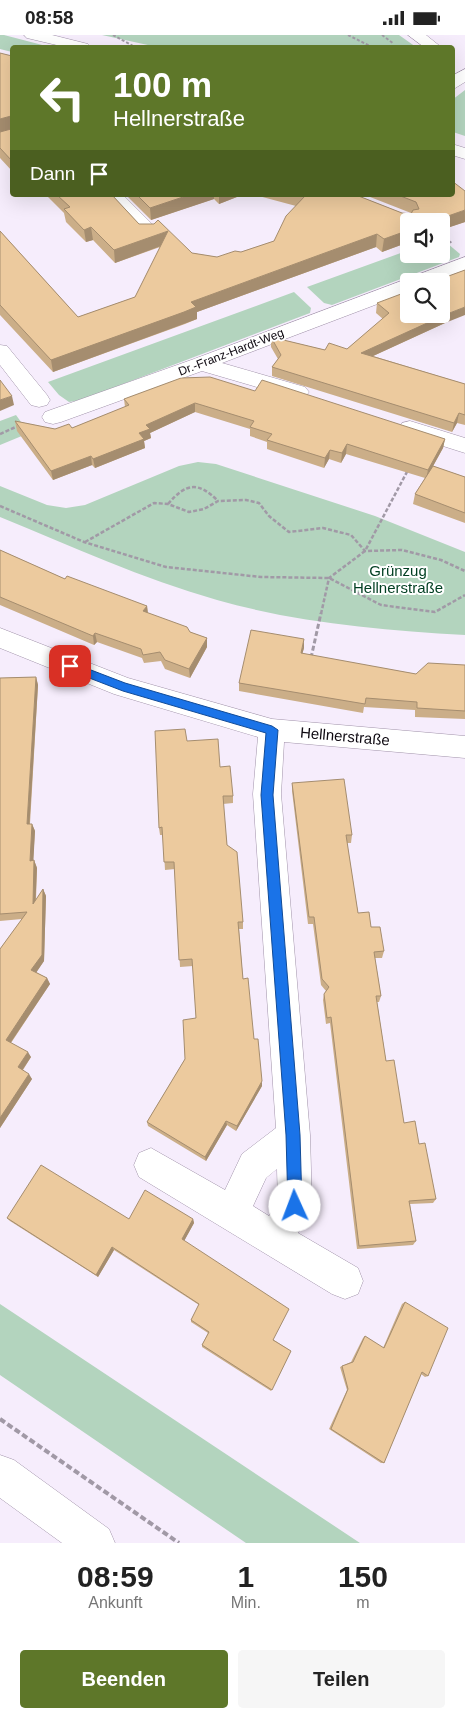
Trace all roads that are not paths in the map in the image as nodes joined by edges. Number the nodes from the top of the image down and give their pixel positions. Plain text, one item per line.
1 (32, 35) edge
2 (416, 35) edge
3 (74, 45) edge
4 (430, 45) edge
5 (455, 64) edge
6 (465, 72) edge
7 (455, 82) edge
8 (115, 197) edge
9 (148, 231) edge
10 (465, 263) edge
11 (439, 273) edge
12 (400, 288) edge
13 (0, 351) edge
14 (201, 364) junction
15 (39, 399) dead end
16 (321, 400) edge
17 (53, 417) dead end
18 (395, 423) edge
19 (465, 446) edge
20 (0, 638) edge
21 (272, 730) junction
22 (465, 747) edge
23 (293, 1135) junction
24 (151, 1165) dead end
25 (232, 1213) junction
26 (275, 1239) junction
27 (344, 1281) dead end
28 (0, 1474) edge
29 (95, 1543) edge

1 - 3 street
2 - 4 street
5 - 6 street
6 - 7 street
8 - 9 street
10 - 11 street
12 - 14 street, Dr.-Franz-Hardt-Weg
13 - 15 street
14 - 16 street
14 - 17 street, Dr.-Franz-Hardt-Weg
18 - 19 street
20 - 21 street, Hellnerstraße
21 - 22 street, Hellnerstraße
21 - 23 street
23 - 25 street
23 - 26 street
24 - 25 street
25 - 26 street
26 - 27 street
28 - 29 street

